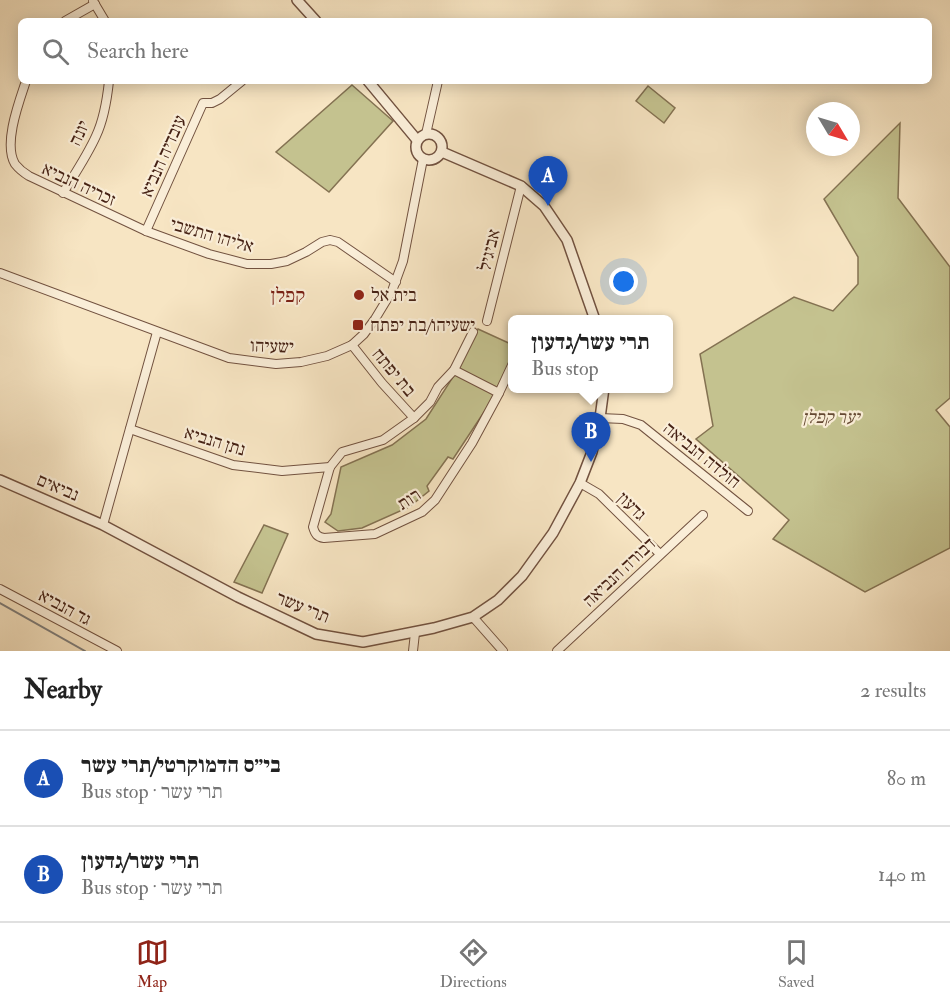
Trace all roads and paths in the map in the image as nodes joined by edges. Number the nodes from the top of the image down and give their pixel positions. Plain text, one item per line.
1 (297, 0) edge
2 (94, 2) edge
3 (68, 18) edge
4 (103, 18) edge
5 (310, 18) edge
6 (25, 84) edge
7 (110, 84) edge
8 (238, 84) edge
9 (370, 84) edge
10 (437, 84) edge
11 (426, 134) junction
12 (417, 140) junction
13 (442, 152) junction
14 (423, 159) junction
15 (521, 186) junction
16 (63, 193) junction
17 (146, 231) junction
18 (0, 273) edge
19 (396, 282) junction
20 (593, 315) edge
21 (487, 321) dead end
22 (157, 332) junction
23 (473, 332) dead end
24 (352, 345) junction
25 (454, 370) junction
26 (508, 374) edge
27 (499, 393) junction
28 (603, 393) edge
29 (414, 418) junction
30 (600, 418) junction
31 (130, 429) junction
32 (330, 467) junction
33 (0, 480) edge
34 (580, 483) junction
35 (748, 511) dead end
36 (703, 514) dead end
37 (103, 525) junction
38 (660, 554) junction
39 (0, 589) edge
40 (473, 617) junction
41 (415, 633) junction
42 (117, 651) edge
43 (413, 651) edge
44 (503, 651) edge
45 (557, 651) edge

1 - 5 street
2 - 3 street
2 - 4 street
6 - 16 street, זכריה הנביא
7 - 16 street, יונה
8 - 17 street, עובדיה הנביא
9 - 12 street
10 - 11 street
11 - 12 street
11 - 13 street
12 - 14 street
13 - 14 street
13 - 15 street
14 - 19 street, ישעיהו
15 - 20 street
15 - 21 street, אביגיל
16 - 17 street, זכריה הנביא
17 - 19 street, אליהו התשבי
18 - 22 street, ישעיהו
19 - 24 street, ישעיהו
22 - 24 street, ישעיהו
22 - 31 street
23 - 25 street, בת יפתח
24 - 29 street, בת יפתח
25 - 27 street
25 - 29 street, בת יפתח
26 - 27 street, רות
27 - 32 street, רות
28 - 30 street, תרי עשר
29 - 32 street, בת יפתח
30 - 34 street, תרי עשר
30 - 35 street, חולדה הנביאה
31 - 32 street, נתן הנביא
31 - 37 street
33 - 37 street, נביאים
34 - 38 street, גדעון
34 - 40 street, תרי עשר
36 - 38 street, דבורה הנביאה
37 - 41 street, תרי עשר
38 - 45 street, דבורה הנביאה
39 - 42 street, גד הנביא
40 - 41 street, תרי עשר
40 - 44 street
41 - 43 street

